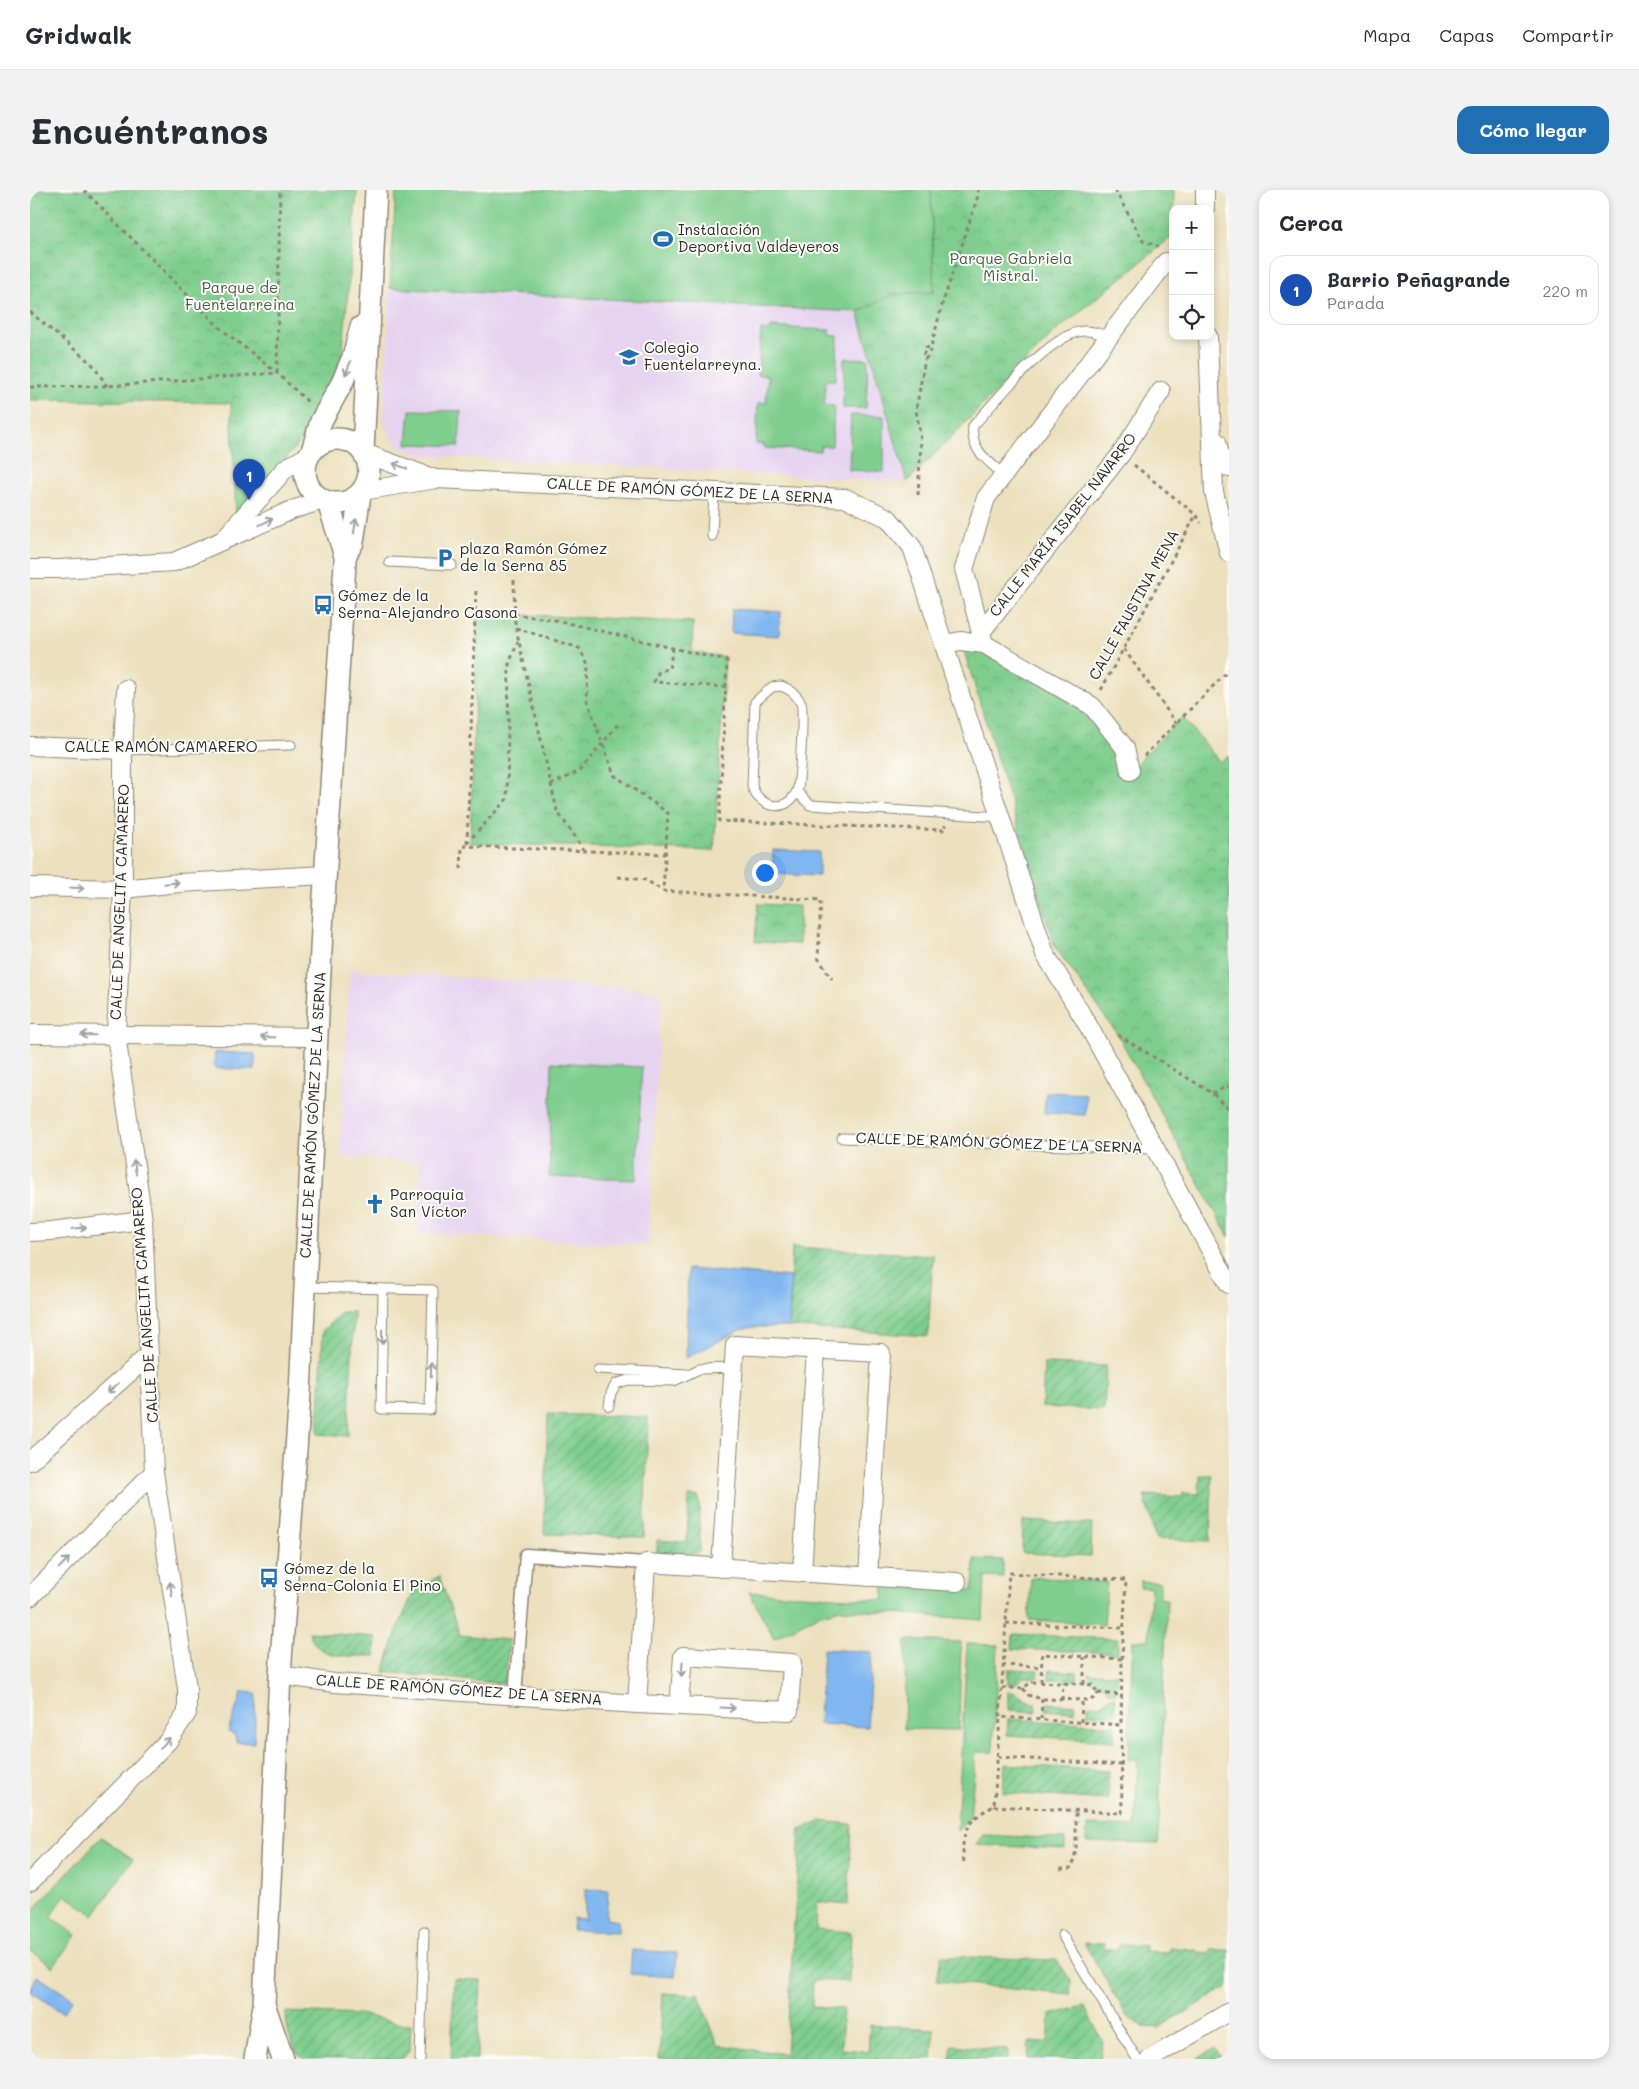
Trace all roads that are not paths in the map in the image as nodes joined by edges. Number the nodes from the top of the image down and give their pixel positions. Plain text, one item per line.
1 (376, 190) edge
2 (1205, 190) edge
3 (1205, 205) edge
4 (1169, 257) edge
5 (371, 288) junction
6 (1110, 336) junction
7 (1208, 340) edge
8 (1161, 391) dead end
9 (1210, 408) junction
10 (1229, 450) edge
11 (364, 452) junction
12 (310, 453) junction
13 (1229, 468) edge
14 (1004, 475) junction
15 (436, 480) junction
16 (714, 492) junction
17 (361, 493) junction
18 (325, 501) junction
19 (712, 536) dead end
20 (222, 542) junction
21 (1228, 544) edge
22 (345, 556) junction
23 (389, 562) dead end
24 (452, 565) dead end
25 (30, 569) edge
26 (982, 638) junction
27 (944, 644) junction
28 (126, 690) dead end
29 (291, 745) dead end
30 (30, 746) edge
31 (123, 750) junction
32 (1130, 771) road end
33 (796, 792) junction
34 (1000, 817) junction
35 (325, 875) junction
36 (30, 887) edge
37 (123, 889) junction
38 (30, 1034) edge
39 (116, 1035) junction
40 (317, 1037) junction
41 (842, 1138) dead end
42 (1156, 1148) junction
43 (143, 1220) junction
44 (30, 1232) edge
45 (1229, 1284) edge
46 (305, 1287) junction
47 (383, 1288) junction
48 (816, 1349) junction
49 (149, 1355) junction
50 (598, 1368) dead end
51 (733, 1368) junction
52 (689, 1374) junction
53 (609, 1406) dead end
54 (30, 1461) edge
55 (154, 1472) junction
56 (646, 1563) junction
57 (721, 1568) junction
58 (802, 1573) junction
59 (868, 1577) junction
60 (957, 1582) dead end
61 (30, 1597) edge
62 (280, 1675) junction
63 (516, 1695) junction
64 (638, 1704) junction
65 (679, 1706) junction
66 (30, 1882) edge
67 (424, 1931) dead end
68 (1062, 1934) dead end
69 (264, 2005) junction
70 (1229, 2012) edge
71 (255, 2059) edge
72 (283, 2059) edge
73 (420, 2059) edge
74 (1137, 2059) edge
75 (1150, 2059) edge

1 - 5 street
2 - 3 street
4 - 6 street
5 - 11 street
5 -> 12 street
6 - 14 street
6 - 14 lane
7 - 9 street
8 - 26 street, CALLE MARÍA ISABEL NAVARRO
9 - 10 street
9 - 13 street
9 - 21 street
11 - 12 street
15 -> 11 street, CALLE DE RAMÓN GÓMEZ DE LA SERNA
11 - 17 street
12 - 18 street
12 - 20 street
14 - 26 street
15 - 16 street, CALLE DE RAMÓN GÓMEZ DE LA SERNA
15 - 17 street, CALLE DE RAMÓN GÓMEZ DE LA SERNA
16 - 19 lane
16 - 27 street, CALLE DE RAMÓN GÓMEZ DE LA SERNA
17 - 18 street
22 -> 17 street, CALLE DE RAMÓN GÓMEZ DE LA SERNA
20 -> 18 street
18 - 22 street, CALLE DE RAMÓN GÓMEZ DE LA SERNA
20 - 25 street
22 - 35 street, CALLE DE RAMÓN GÓMEZ DE LA SERNA
23 - 24 lane
26 - 27 street
26 - 32 street
27 - 34 street, CALLE DE RAMÓN GÓMEZ DE LA SERNA
28 - 31 street, CALLE DE ANGELITA CAMARERO
29 - 31 lane, CALLE RAMÓN CAMARERO
30 - 31 street, CALLE RAMÓN CAMARERO
31 - 37 street, CALLE DE ANGELITA CAMARERO
33 - 33 lane
33 - 34 lane
34 - 42 street, CALLE DE RAMÓN GÓMEZ DE LA SERNA
37 -> 35 street
35 - 40 street, CALLE DE RAMÓN GÓMEZ DE LA SERNA
36 -> 37 street
37 - 39 street, CALLE DE ANGELITA CAMARERO
39 -> 38 street
40 -> 39 street
43 -> 39 street, CALLE DE ANGELITA CAMARERO
40 - 46 street, CALLE DE RAMÓN GÓMEZ DE LA SERNA
41 - 42 lane, CALLE DE RAMÓN GÓMEZ DE LA SERNA
42 - 45 street, CALLE DE RAMÓN GÓMEZ DE LA SERNA
44 -> 43 street
43 - 49 street, CALLE DE ANGELITA CAMARERO
46 - 47 lane
46 - 62 street, CALLE DE RAMÓN GÓMEZ DE LA SERNA
47 -> 47 lane
48 - 51 street
48 - 58 street
48 - 59 street
49 -> 54 street
49 - 55 street, CALLE DE ANGELITA CAMARERO
50 - 52 lane
51 - 52 lane
51 - 57 street
52 - 53 lane
61 -> 55 street
66 -> 55 street, CALLE DE ANGELITA CAMARERO
56 - 57 street
56 - 63 street
56 - 64 street
57 - 58 street
58 - 59 street
59 - 60 street
62 - 63 street, CALLE DE RAMÓN GÓMEZ DE LA SERNA
62 - 69 street, CALLE DE RAMÓN GÓMEZ DE LA SERNA
63 - 64 street, CALLE DE RAMÓN GÓMEZ DE LA SERNA
64 - 65 street, CALLE DE RAMÓN GÓMEZ DE LA SERNA
65 -> 65 street, CALLE DE RAMÓN GÓMEZ DE LA SERNA
67 - 73 lane
68 - 74 lane
69 - 71 street, CALLE DE RAMÓN GÓMEZ DE LA SERNA
69 - 72 street, CALLE DE RAMÓN GÓMEZ DE LA SERNA
70 - 75 street

